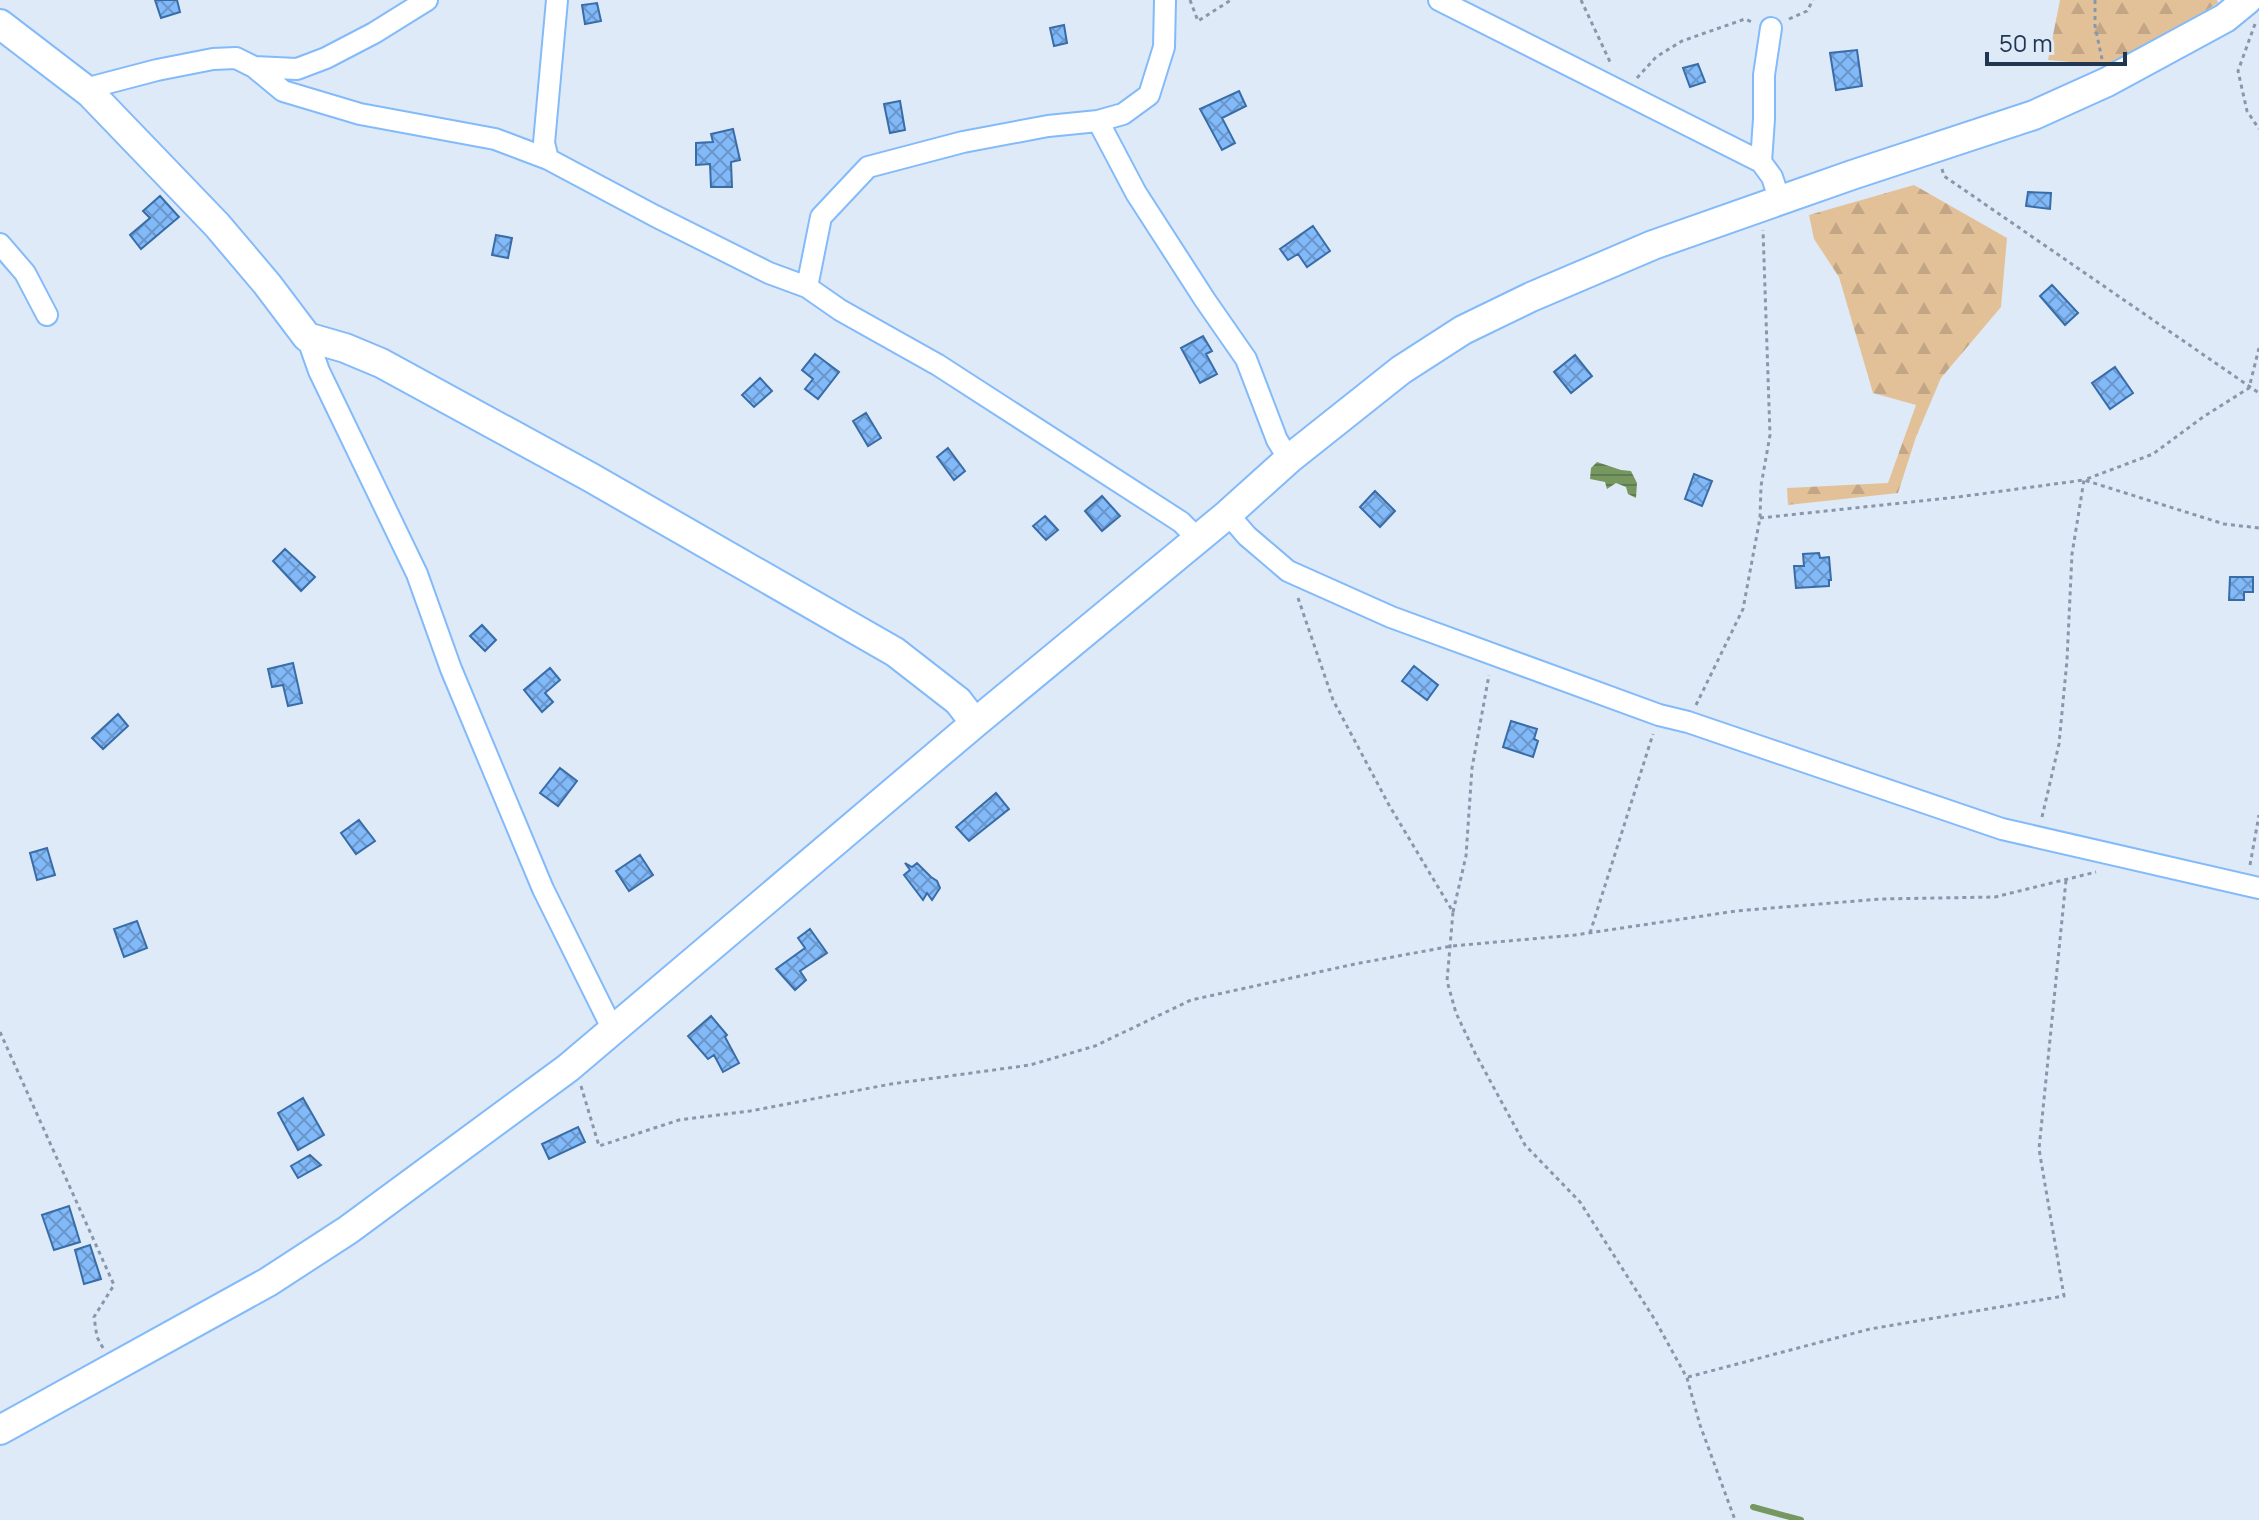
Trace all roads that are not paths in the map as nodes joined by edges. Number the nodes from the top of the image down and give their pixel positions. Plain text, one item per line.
1 (427, 0) edge
2 (557, 0) edge
3 (1165, 0) edge
4 (1439, 0) edge
5 (2247, 0) edge
6 (0, 24) edge
7 (1771, 28) road end
8 (254, 67) junction
9 (90, 93) junction
10 (1098, 121) junction
11 (548, 159) junction
12 (1761, 162) junction
13 (1771, 204) junction
14 (0, 244) edge
15 (807, 287) junction
16 (47, 315) dead end
17 (307, 337) junction
18 (1289, 459) junction
19 (1228, 514) junction
20 (1198, 539) junction
21 (975, 723) junction
22 (2253, 886) edge
23 (613, 1030) junction
24 (0, 1430) edge

1 - 8 street
2 - 11 street
3 - 10 street
4 - 12 street
5 - 13 main road
6 - 9 main road
7 - 12 street
8 - 9 street
8 - 11 street
9 - 17 main road
10 - 15 street
10 - 18 street
11 - 15 street
12 - 13 street
13 - 18 main road
14 - 16 street
15 - 20 street
17 - 21 main road
17 - 23 street
18 - 19 main road
19 - 20 main road
19 - 22 street
20 - 21 main road
21 - 23 main road
23 - 24 main road

